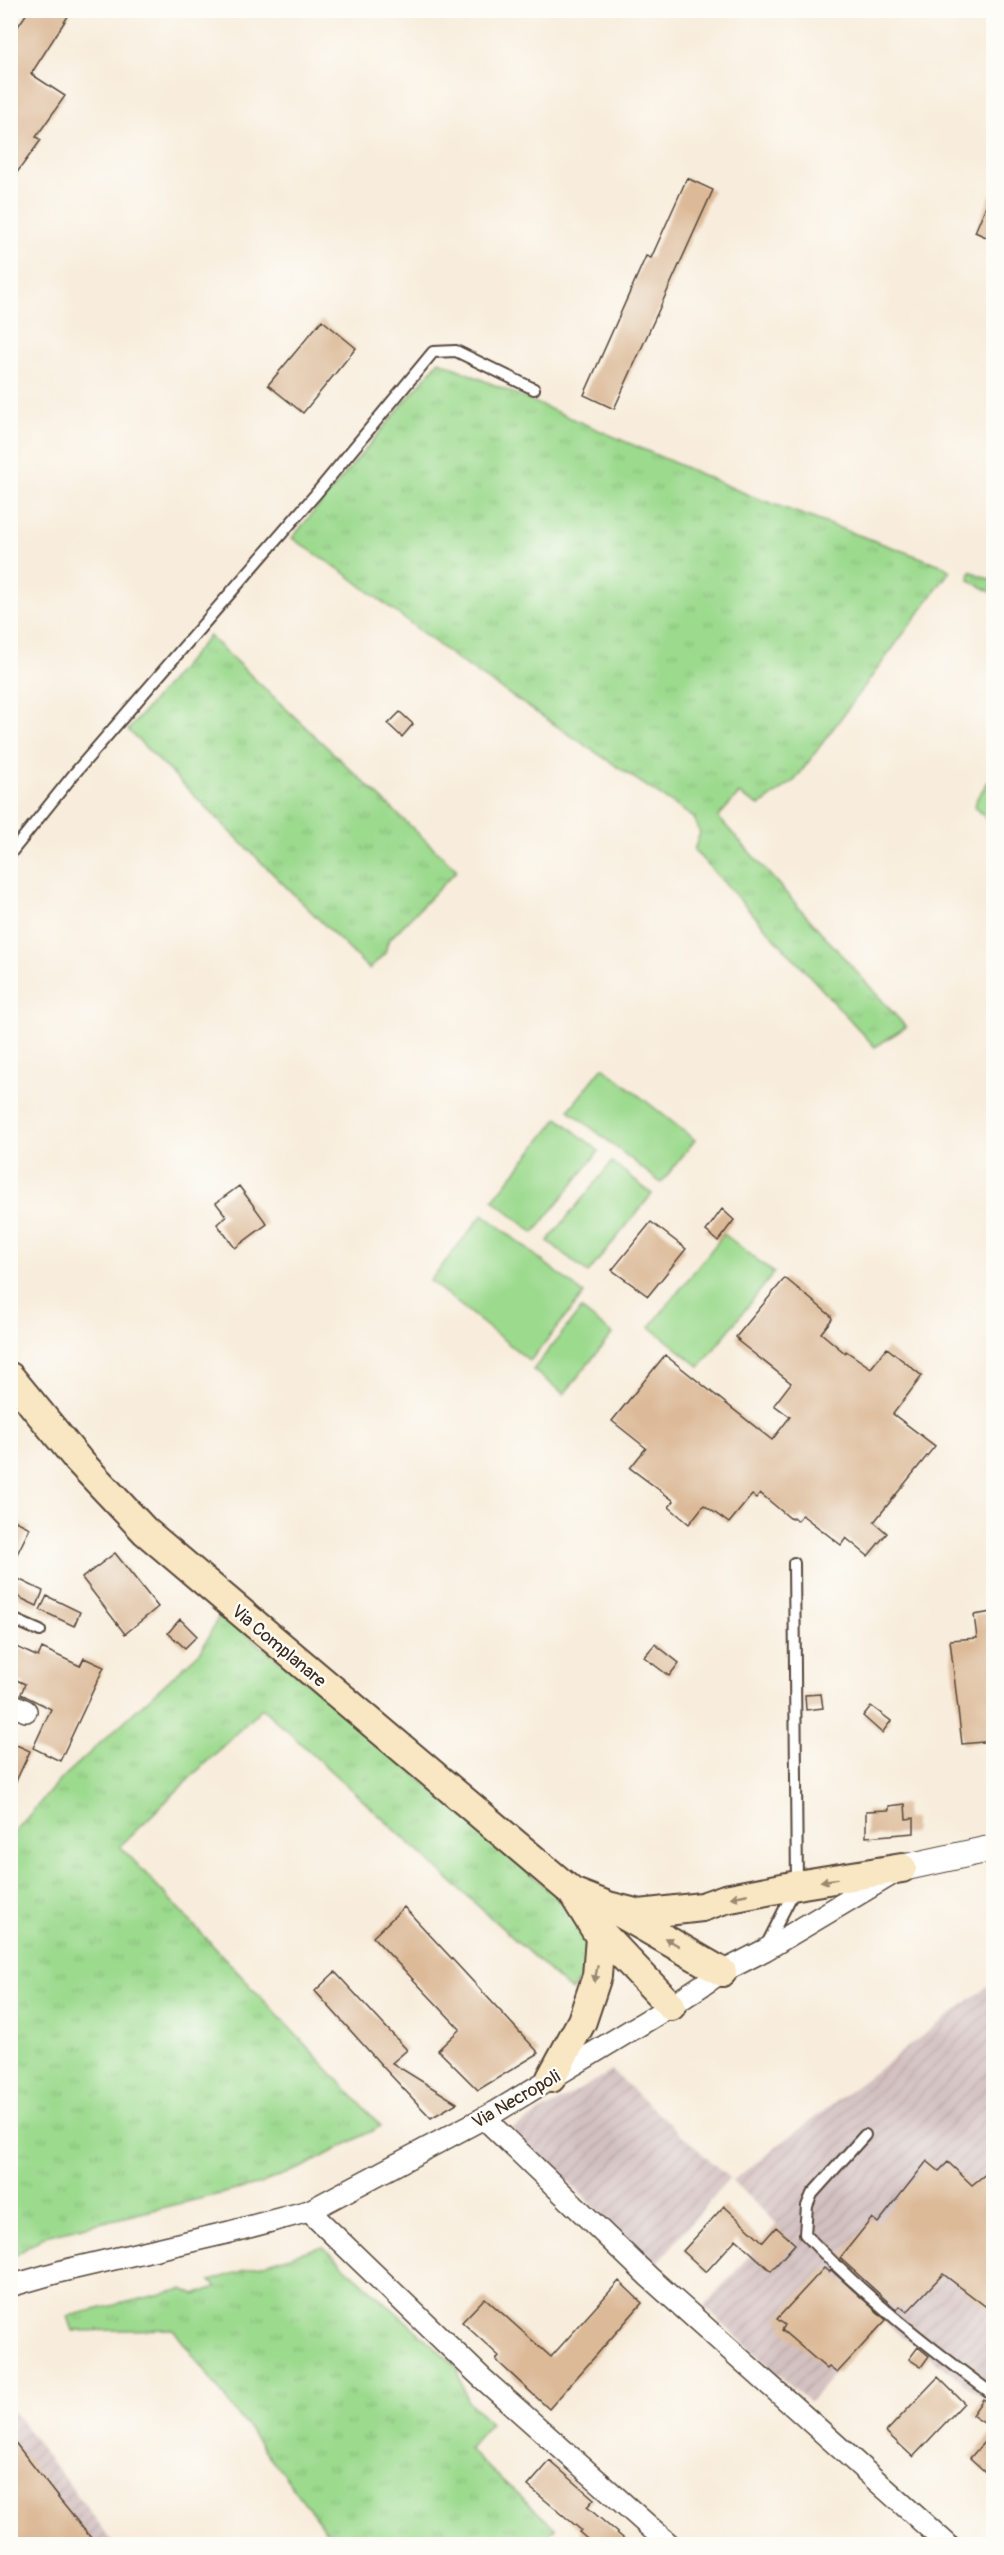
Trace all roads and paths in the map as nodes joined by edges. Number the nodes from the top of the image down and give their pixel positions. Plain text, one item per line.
1 (534, 389) dead end
2 (10, 854) edge
3 (10, 1377) edge
4 (794, 1563) dead end
5 (10, 1618) edge
6 (40, 1631) dead end
7 (993, 1848) edge
8 (902, 1868) junction
9 (797, 1885) junction
10 (599, 1913) junction
11 (765, 1950) junction
12 (722, 1971) junction
13 (671, 2006) junction
14 (551, 2079) junction
15 (484, 2118) junction
16 (865, 2135) dead end
17 (309, 2211) junction
18 (10, 2286) edge
19 (993, 2395) edge
20 (669, 2544) edge
21 (947, 2544) edge

1 - 2 lane
3 - 10 main road, Via Complanare
4 - 9 lane
5 - 6 lane
7 - 8 street, Via Necropoli
8 -> 9 main road
8 - 11 street, Via Necropoli
9 -> 10 main road
9 - 11 lane
12 -> 10 main road
10 - 13 main road
10 -> 14 main road
11 - 12 street, Via Necropoli
12 - 13 street, Via Necropoli
13 - 14 street, Via Necropoli
14 - 15 street, Via Necropoli
15 - 17 street, Via Necropoli
15 - 21 street
16 - 19 lane
17 - 18 street, Via Necropoli
17 - 20 street

